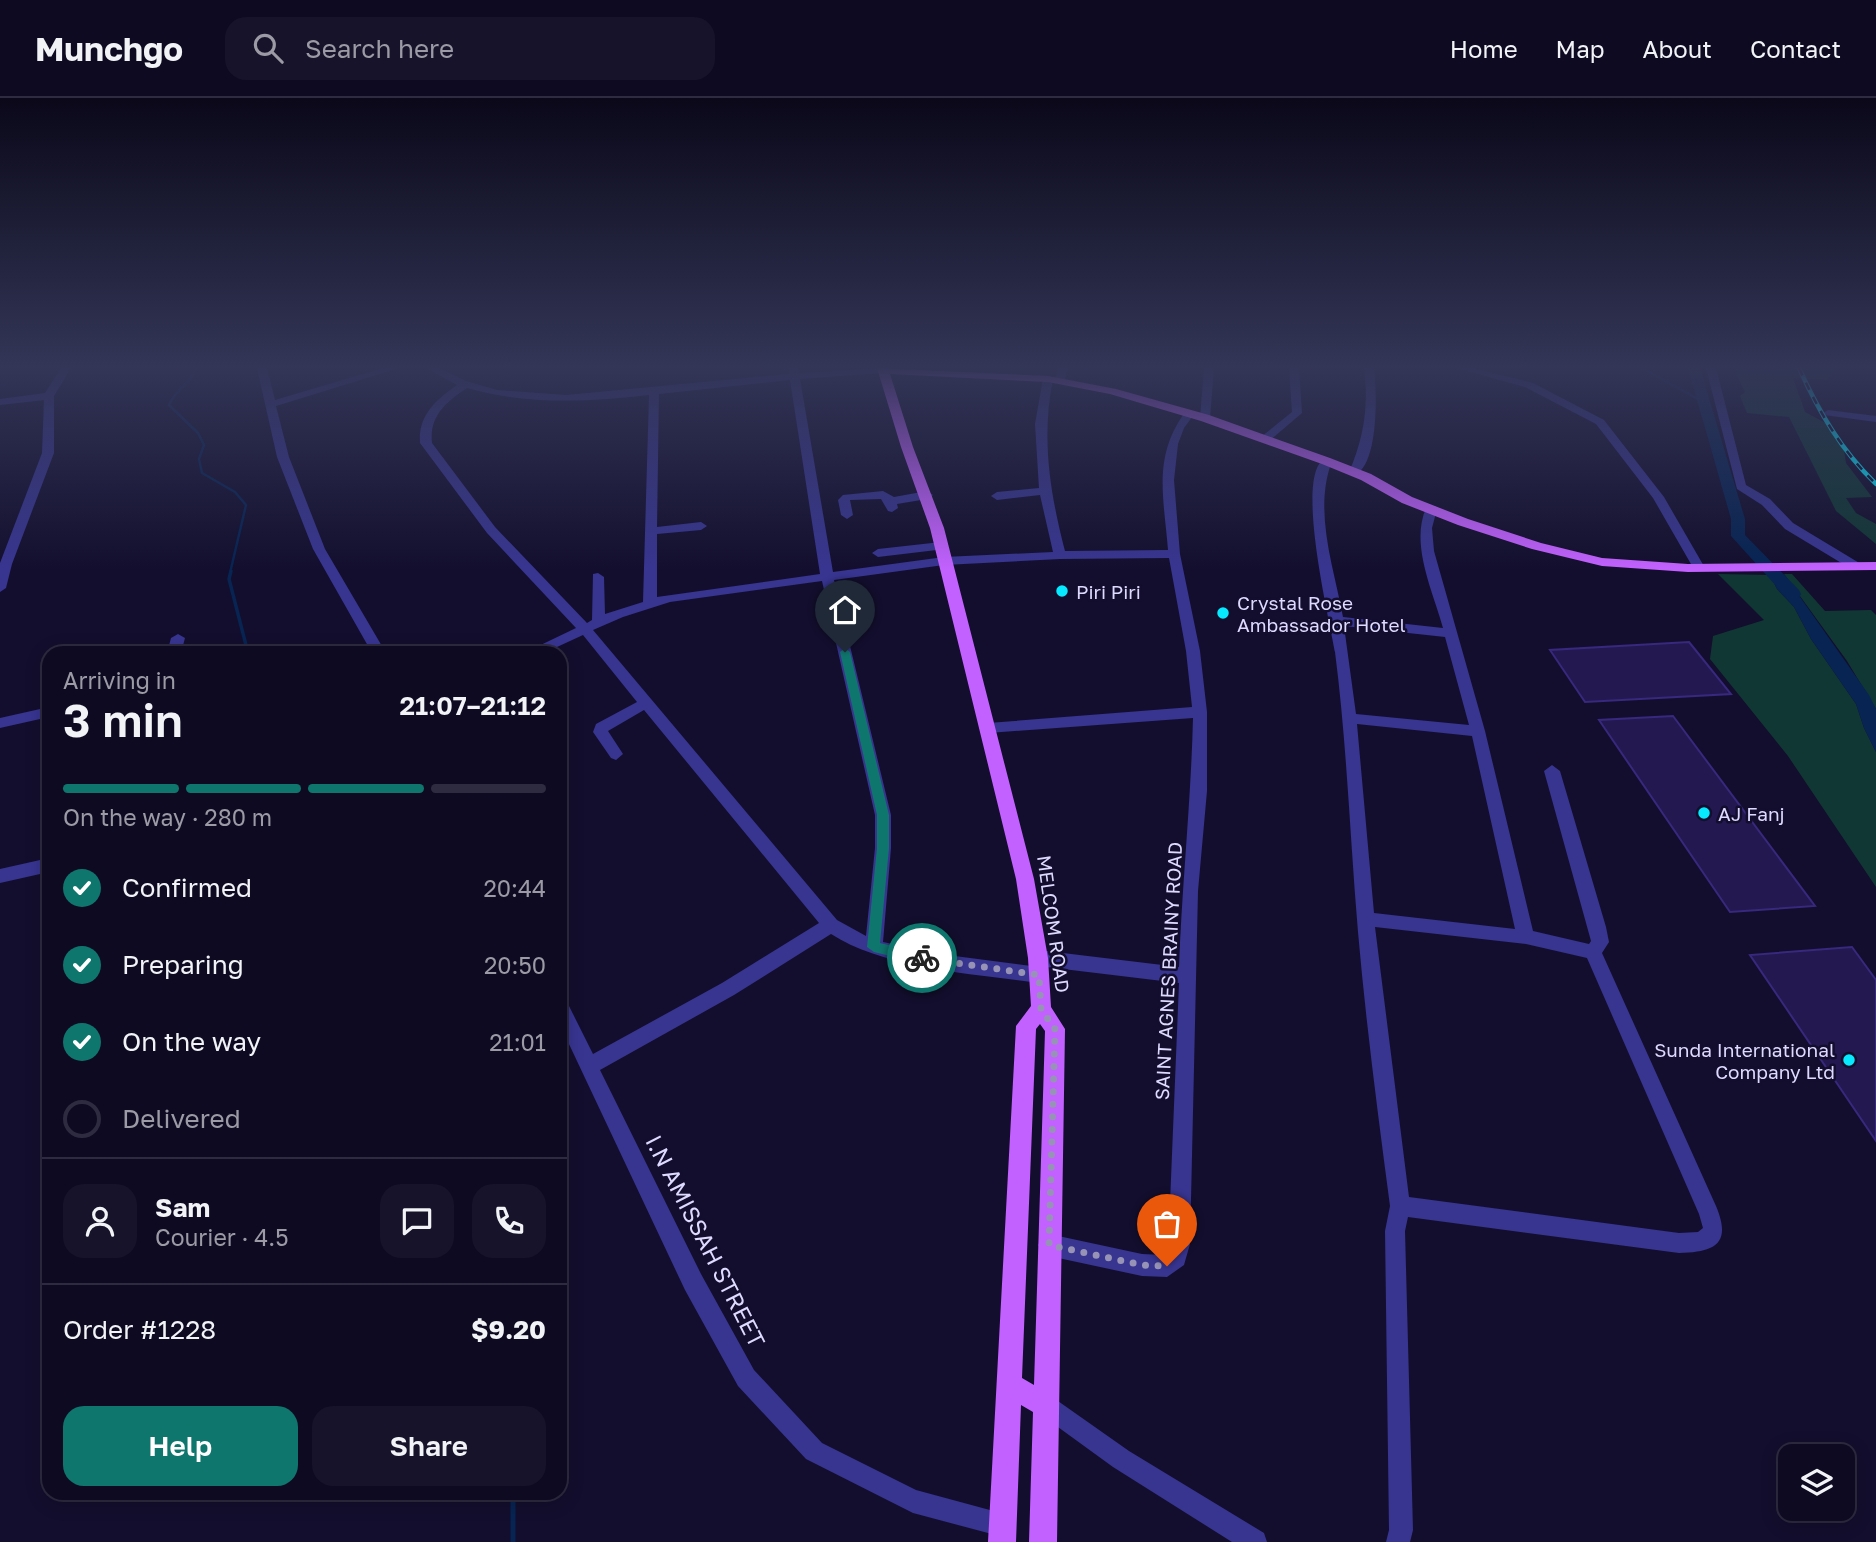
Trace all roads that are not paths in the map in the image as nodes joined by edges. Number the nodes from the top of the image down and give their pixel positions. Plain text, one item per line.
1 (48, 435) edge
2 (278, 435) edge
3 (424, 435) edge
4 (653, 435) edge
5 (804, 435) edge
6 (903, 435) edge
7 (1040, 435) edge
8 (1174, 435) edge
9 (1255, 435) edge
10 (1269, 435) edge
11 (1368, 435) edge
12 (1610, 435) edge
13 (1728, 435) edge
14 (1265, 439) junction
15 (1326, 461) junction
16 (1355, 471) junction
17 (1045, 492) junction
18 (927, 495) junction
19 (997, 496) dead end
20 (1431, 509) junction
21 (847, 515) dead end
22 (701, 526) dead end
23 (651, 531) junction
24 (878, 553) dead end
25 (942, 553) junction
26 (1174, 554) junction
27 (1060, 555) junction
28 (2, 560) edge
29 (1876, 566) edge
30 (1857, 567) junction
31 (1699, 568) junction
32 (598, 576) dead end
33 (827, 577) junction
34 (0, 588) edge
35 (650, 602) junction
36 (1337, 621) junction
37 (599, 622) junction
38 (583, 628) junction
39 (1451, 633) junction
40 (375, 646) edge
41 (546, 646) edge
42 (646, 703) junction
43 (1200, 712) junction
44 (42, 714) edge
45 (1349, 719) junction
46 (0, 723) edge
47 (988, 728) junction
48 (1478, 731) junction
49 (616, 754) dead end
50 (1552, 771) dead end
51 (42, 867) edge
52 (0, 876) edge
53 (1366, 919) junction
54 (831, 925) junction
55 (1526, 937) junction
56 (874, 947) junction
57 (1593, 951) junction
58 (1038, 967) junction
59 (1188, 976) junction
60 (1041, 1009) junction
61 (567, 1020) edge
62 (589, 1066) junction
63 (1400, 1206) junction
64 (1049, 1245) junction
65 (1011, 1386) junction
66 (1048, 1406) junction
67 (1002, 1533) edge
68 (1043, 1542) edge
69 (1255, 1542) edge
70 (1398, 1542) edge

1 - 28 street
2 - 40 street
3 - 38 street
4 - 23 street
5 - 33 street
6 - 18 main road, MELCOM ROAD
7 - 17 street
8 - 26 street, SAINT AGNES BRAINY ROAD
9 - 14 main road
10 - 14 street
11 - 16 street
12 - 31 street
13 - 30 street
14 - 15 main road
15 - 16 main road
15 - 36 street
16 - 20 main road
17 - 19 street
17 - 27 street
18 - 21 street
18 - 25 main road, MELCOM ROAD
20 - 31 main road
20 - 39 street
22 - 23 street
23 - 35 street
24 - 25 street
25 - 27 street
25 - 33 street
25 - 47 main road, MELCOM ROAD
26 - 27 street
26 - 43 street, SAINT AGNES BRAINY ROAD
28 - 34 street
29 - 30 main road
30 - 31 main road
32 - 37 street
33 - 35 street
33 - 56 street
35 - 37 street
36 - 39 street
36 - 45 street
37 - 38 street
38 - 41 street
38 - 42 street
39 - 48 street
42 - 49 street
42 - 54 street
43 - 47 street
43 - 59 street, SAINT AGNES BRAINY ROAD
44 - 46 street
45 - 48 street
45 - 53 street
47 - 58 main road, MELCOM ROAD
48 - 55 street
50 - 57 street
51 - 52 street
53 - 55 street
53 - 63 street
54 - 56 street
54 - 62 street
55 - 57 street
56 - 58 street
57 - 63 street
58 - 59 street
58 - 60 main road, MELCOM ROAD
59 - 64 street, SAINT AGNES BRAINY ROAD
60 - 64 main road
60 - 65 main road, MELCOM ROAD
61 - 62 street, I.N AMISSAH STREET
62 - 67 street, I.N AMISSAH STREET
63 - 70 street
64 - 66 main road
65 - 66 main road
65 - 67 main road, MELCOM ROAD
66 - 68 main road
66 - 69 street

